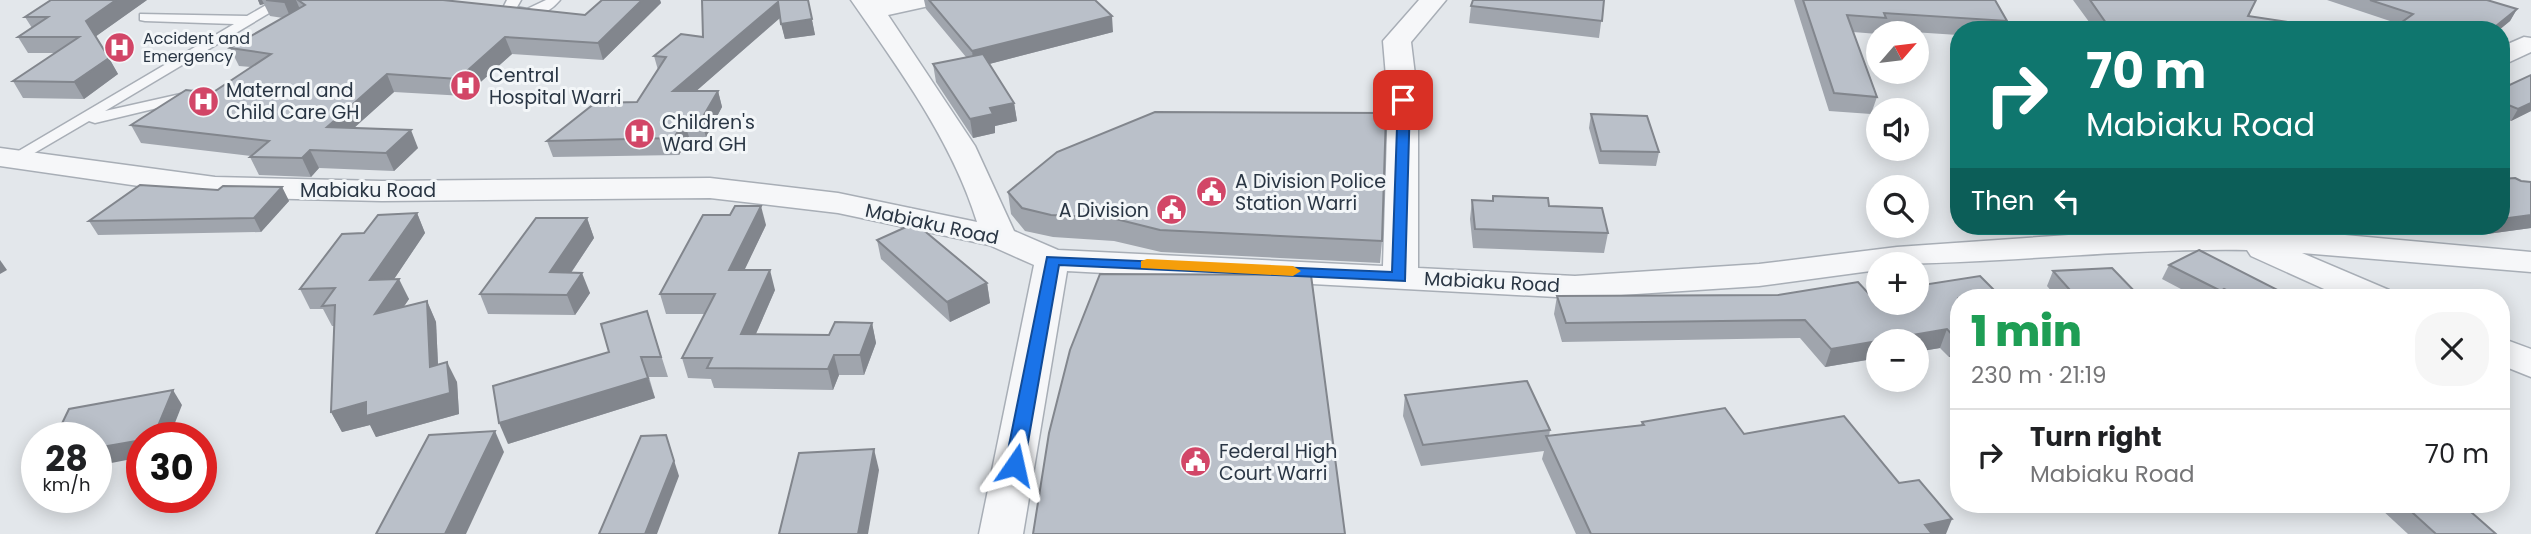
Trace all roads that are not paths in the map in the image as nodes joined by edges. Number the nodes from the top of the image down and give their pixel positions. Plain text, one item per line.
1 (284, 0) edge
2 (514, 0) edge
3 (553, 0) edge
4 (920, 0) edge
5 (1433, 0) edge
6 (868, 6) edge
7 (145, 17) dead end
8 (249, 20) junction
9 (206, 46) junction
10 (230, 48) edge
11 (200, 94) edge
12 (78, 122) junction
13 (7, 158) edge
14 (2098, 235) edge
15 (2130, 235) edge
16 (999, 237) junction
17 (2244, 240) junction
18 (1052, 260) junction
19 (2531, 262) edge
20 (1400, 277) junction
21 (2356, 289) edge
22 (2510, 354) edge
23 (2531, 364) edge
24 (1001, 534) edge

1 - 8 lane
2 - 3 lane
4 - 6 street
5 - 20 street
6 - 16 street
7 - 8 lane
8 - 9 lane
9 - 10 lane
9 - 12 lane
11 - 12 lane
12 - 13 lane
13 - 16 street, Mabiaku Road
14 - 20 street, Mabiaku Road
15 - 17 street, Mabiaku Road
16 - 18 street, Mabiaku Road
17 - 19 street, Mabiaku Road
17 - 21 street
18 - 20 street, Mabiaku Road
18 - 24 street
22 - 23 street

